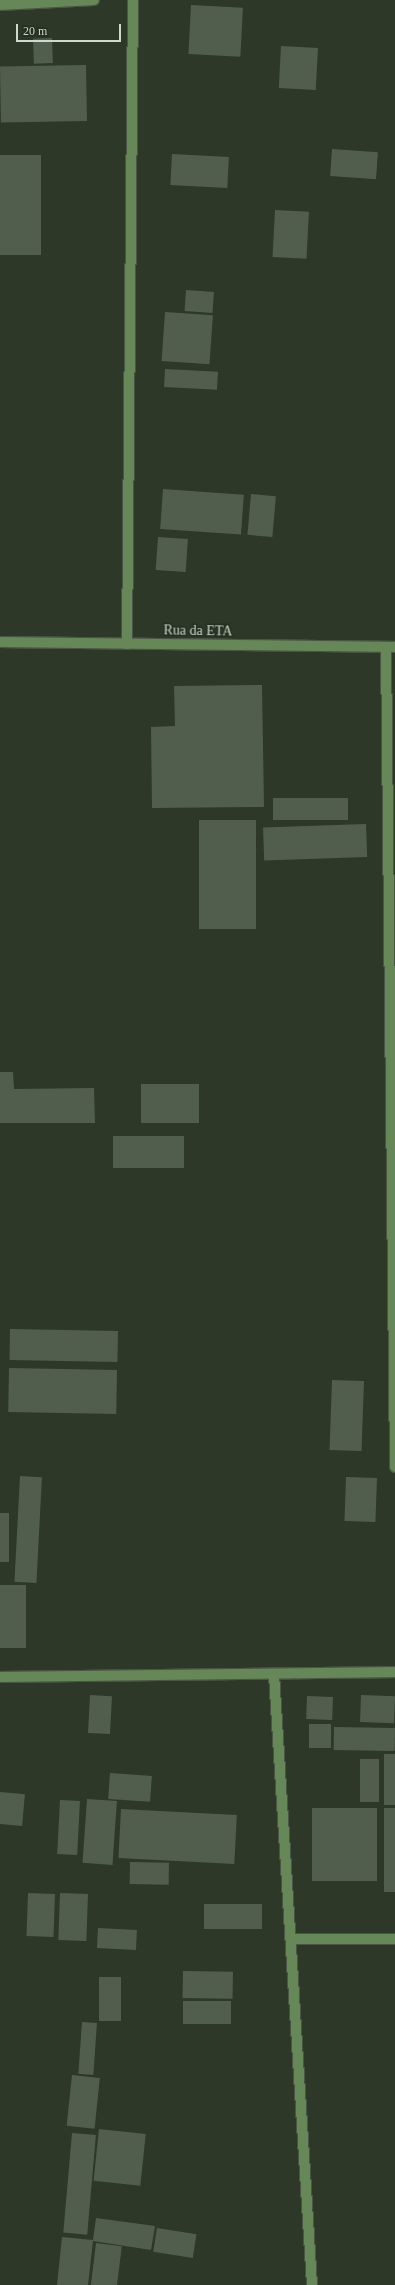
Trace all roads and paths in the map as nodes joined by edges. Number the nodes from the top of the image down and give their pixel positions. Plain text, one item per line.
1 (94, 0) edge
2 (133, 0) edge
3 (0, 5) edge
4 (0, 642) edge
5 (127, 644) junction
6 (390, 647) edge
7 (395, 1467) edge
8 (395, 1672) edge
9 (274, 1674) junction
10 (0, 1676) edge
11 (292, 1939) junction
12 (395, 1939) edge
13 (312, 2285) edge

1 - 3 street
2 - 5 street
4 - 5 street, Rua da ETA
5 - 6 street, Rua da ETA
6 - 7 street
8 - 9 street
9 - 10 street
9 - 11 street
11 - 12 street
11 - 13 street

